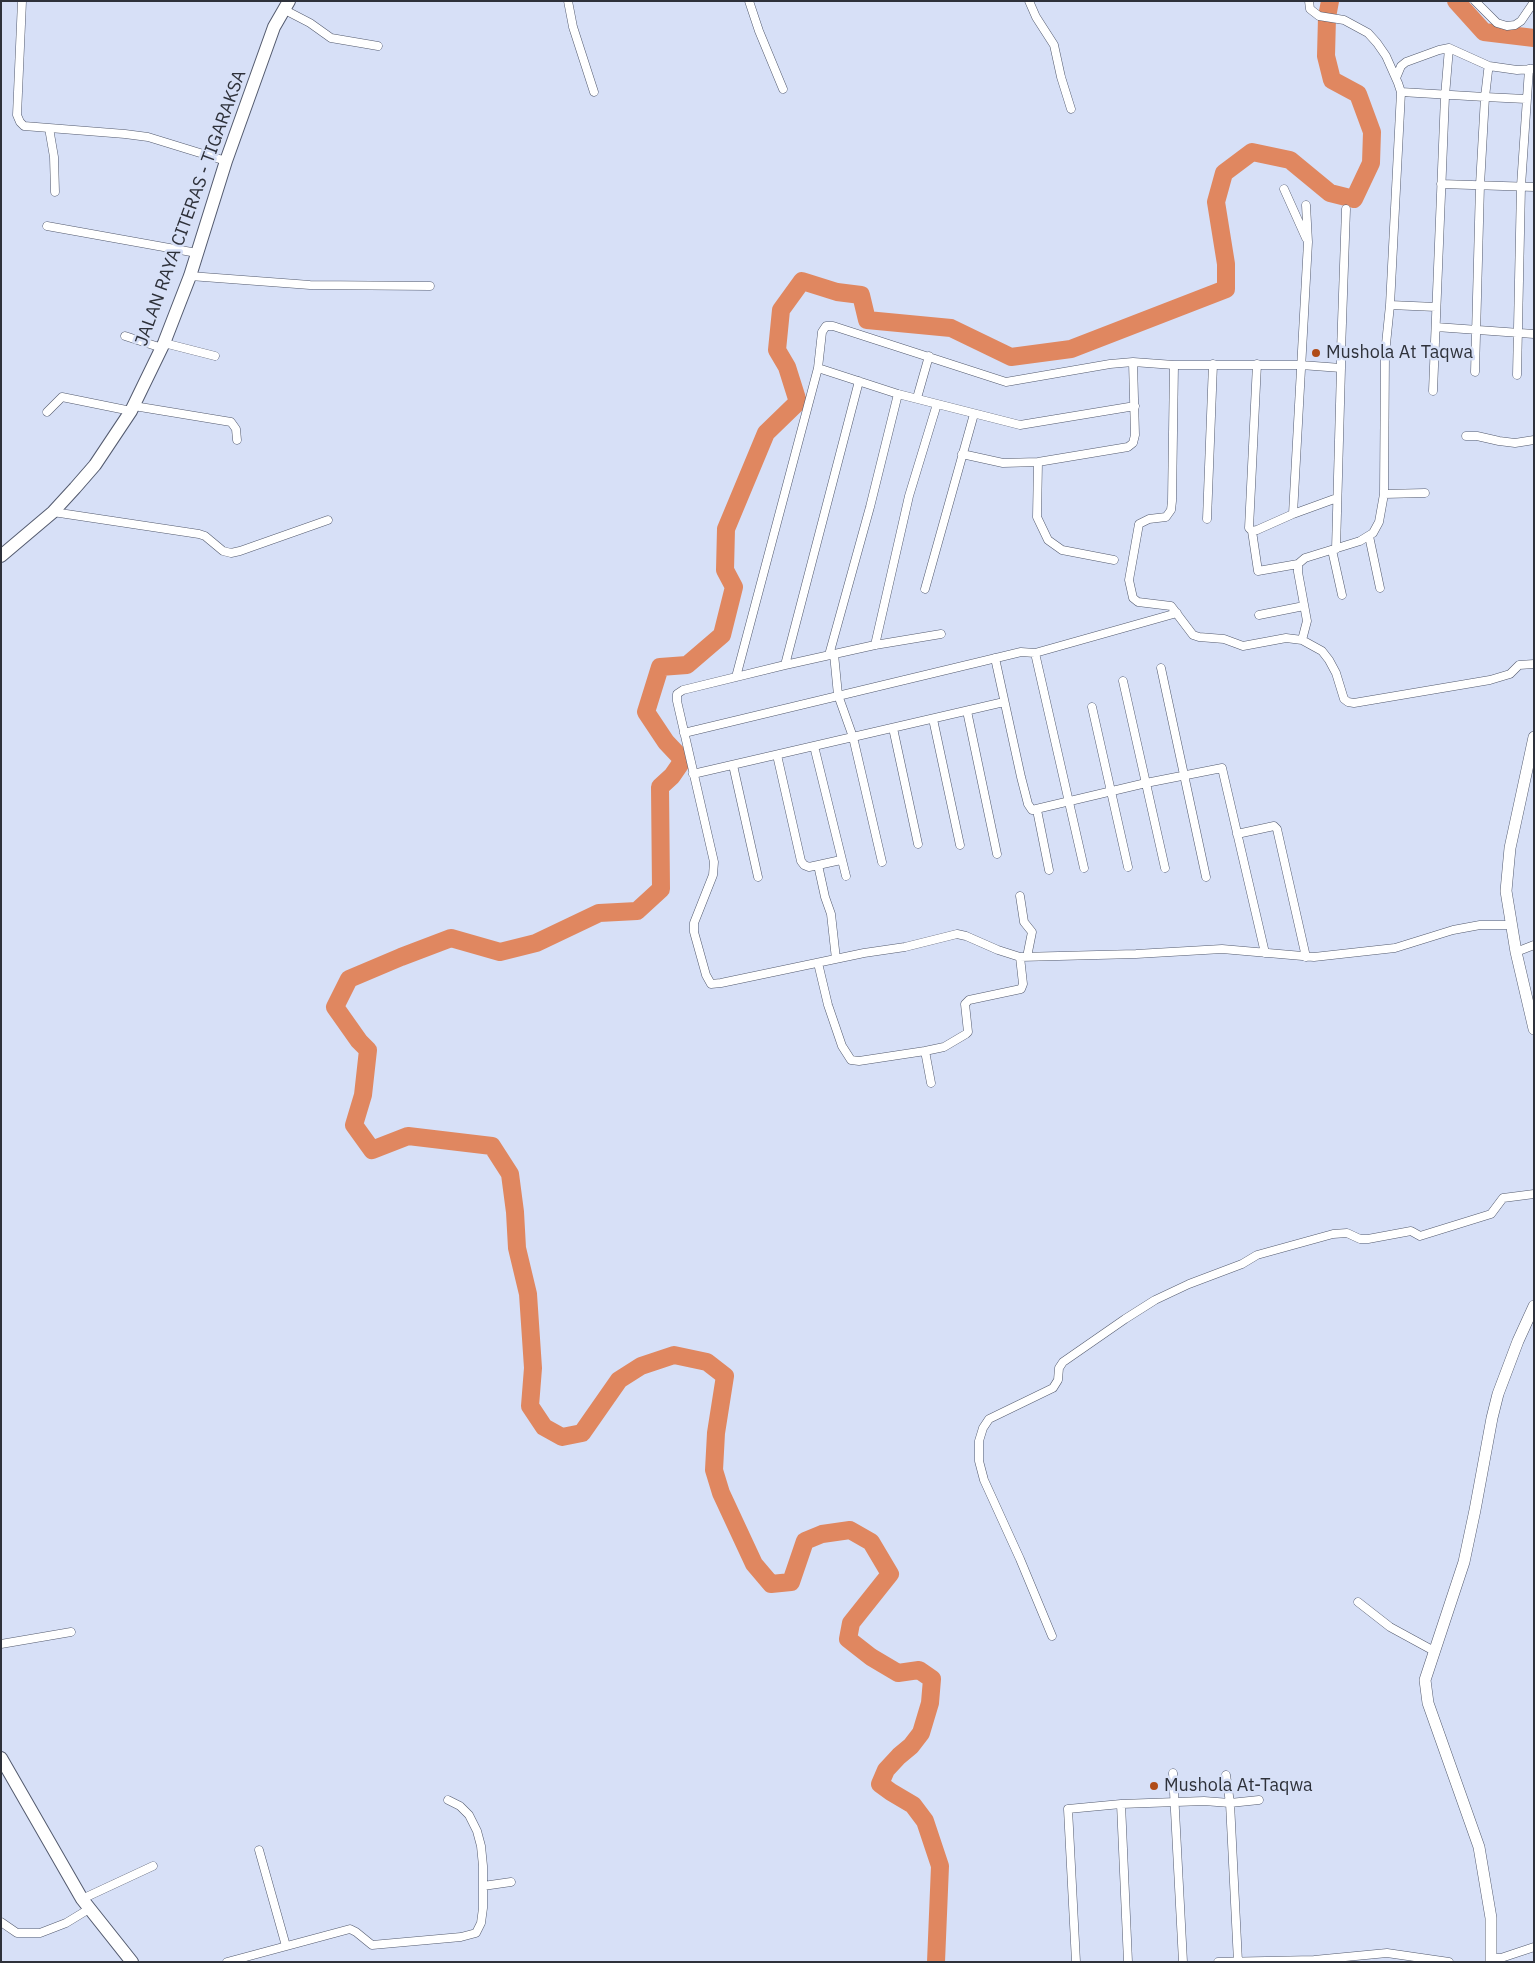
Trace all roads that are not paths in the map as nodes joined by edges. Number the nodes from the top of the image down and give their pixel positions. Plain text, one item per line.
1 (22, 1) edge
2 (568, 1) edge
3 (749, 1) edge
4 (1029, 1) edge
5 (1309, 1) edge
6 (1476, 1) edge
7 (1534, 2) edge
8 (286, 5) edge
9 (378, 46) dead end
10 (1449, 48) junction
11 (1489, 66) junction
12 (1531, 69) edge
13 (1396, 78) junction
14 (783, 89) dead end
15 (594, 92) dead end
16 (1401, 92) junction
17 (1445, 96) junction
18 (1485, 97) junction
19 (1526, 99) junction
20 (1071, 109) dead end
21 (49, 128) junction
22 (226, 162) junction
23 (1441, 184) junction
24 (1480, 185) junction
25 (1521, 186) junction
26 (1534, 187) edge
27 (1284, 189) dead end
28 (55, 192) dead end
29 (1306, 205) dead end
30 (1346, 209) dead end
31 (47, 226) dead end
32 (1308, 242) junction
33 (197, 253) junction
34 (190, 276) junction
35 (430, 286) dead end
36 (1390, 305) junction
37 (1436, 307) junction
38 (1436, 327) junction
39 (1476, 329) junction
40 (1519, 332) junction
41 (1534, 334) edge
42 (125, 336) dead end
43 (163, 345) junction
44 (1341, 351) junction
45 (1385, 354) junction
46 (215, 356) dead end
47 (929, 356) junction
48 (1133, 362) junction
49 (1213, 364) junction
50 (1256, 364) junction
51 (1174, 365) junction
52 (1301, 365) junction
53 (818, 368) junction
54 (1341, 368) junction
55 (1475, 372) dead end
56 (1517, 375) dead end
57 (859, 381) junction
58 (1433, 391) dead end
59 (898, 394) junction
60 (917, 398) junction
61 (937, 404) junction
62 (1134, 406) junction
63 (132, 408) junction
64 (47, 412) dead end
65 (974, 414) junction
66 (1466, 436) dead end
67 (237, 440) dead end
68 (1534, 440) edge
69 (962, 454) junction
70 (1038, 462) junction
71 (1424, 493) dead end
72 (1384, 494) junction
73 (1337, 498) junction
74 (53, 512) junction
75 (1293, 514) junction
76 (1207, 519) dead end
77 (328, 520) dead end
78 (1252, 531) junction
79 (1369, 536) junction
80 (1334, 550) junction
81 (1, 556) edge
82 (1114, 560) dead end
83 (1298, 564) junction
84 (1380, 588) dead end
85 (925, 589) dead end
86 (1342, 595) dead end
87 (1304, 606) junction
88 (1177, 612) junction
89 (1260, 615) dead end
90 (941, 634) dead end
91 (1302, 640) junction
92 (876, 645) junction
93 (1035, 653) junction
94 (832, 655) junction
95 (994, 658) junction
96 (1534, 664) edge
97 (785, 665) junction
98 (1161, 668) dead end
99 (736, 677) junction
100 (1123, 681) dead end
101 (838, 695) junction
102 (1004, 702) junction
103 (1092, 707) dead end
104 (966, 710) junction
105 (933, 719) junction
106 (894, 728) junction
107 (684, 733) junction
108 (853, 737) junction
109 (1534, 737) edge
110 (814, 746) junction
111 (777, 755) junction
112 (733, 765) junction
113 (693, 774) junction
114 (1185, 775) junction
115 (1146, 783) junction
116 (1112, 792) junction
117 (1069, 802) junction
118 (1038, 810) junction
119 (1238, 834) junction
120 (918, 844) dead end
121 (960, 845) dead end
122 (997, 854) dead end
123 (841, 860) junction
124 (882, 862) dead end
125 (818, 865) junction
126 (1128, 867) dead end
127 (1084, 868) dead end
128 (1165, 868) dead end
129 (1049, 870) dead end
130 (846, 876) dead end
131 (758, 877) dead end
132 (1206, 877) dead end
133 (1020, 896) dead end
134 (1511, 925) junction
135 (1534, 945) edge
136 (1516, 952) junction
137 (1265, 953) junction
138 (1024, 957) junction
139 (1306, 957) junction
140 (836, 959) junction
141 (818, 963) junction
142 (1534, 1029) edge
143 (925, 1051) junction
144 (931, 1082) dead end
145 (1534, 1194) edge
146 (1534, 1306) edge
147 (1358, 1602) dead end
148 (71, 1632) dead end
149 (1052, 1636) dead end
150 (1, 1644) edge
151 (1434, 1650) junction
152 (1, 1758) edge
153 (1173, 1773) dead end
154 (1226, 1775) dead end
155 (448, 1800) dead end
156 (1259, 1800) dead end
157 (1176, 1802) junction
158 (1230, 1803) junction
159 (1121, 1804) junction
160 (259, 1850) dead end
161 (153, 1866) dead end
162 (511, 1882) dead end
163 (483, 1886) junction
164 (86, 1904) junction
165 (1, 1922) edge
166 (286, 1946) junction
167 (1534, 1947) edge
168 (1491, 1960) edge
169 (1238, 1961) edge
170 (132, 1962) edge
171 (227, 1962) edge
172 (1076, 1962) edge
173 (1128, 1962) edge
174 (1184, 1962) edge
175 (1218, 1962) edge
176 (1449, 1962) edge

1 - 21 street
2 - 15 street
3 - 14 street
4 - 20 street
5 - 13 street
6 - 7 street
8 - 9 street
8 - 22 main road, JALAN RAYA CITERAS - TIGARAKSA
10 - 11 street
10 - 13 street
10 - 17 street
11 - 12 street
11 - 18 street
12 - 19 street
13 - 16 street
16 - 17 street
16 - 36 street
17 - 18 street
17 - 23 street
18 - 19 street
18 - 24 street
19 - 25 street
21 - 22 street
21 - 28 street
22 - 33 main road, JALAN RAYA CITERAS - TIGARAKSA
23 - 24 street
23 - 37 street
24 - 25 street
24 - 39 street
25 - 26 street
25 - 40 street
27 - 32 street
29 - 32 street
30 - 44 street
31 - 33 street
32 - 52 street
33 - 34 main road, JALAN RAYA CITERAS - TIGARAKSA
34 - 35 street
34 - 43 main road, JALAN RAYA CITERAS - TIGARAKSA
36 - 37 street
36 - 45 street
37 - 38 street
38 - 39 street
38 - 58 street
39 - 40 street
39 - 55 street
40 - 41 street
40 - 56 street
42 - 43 street
43 - 46 street
43 - 63 main road, JALAN RAYA CITERAS - TIGARAKSA
44 - 45 street
44 - 54 street
45 - 72 street
47 - 48 street
47 - 53 street
47 - 60 street
48 - 51 street
48 - 62 street
49 - 50 street
49 - 51 street
49 - 76 street
50 - 52 street
50 - 78 street
51 - 88 street
52 - 54 street
52 - 75 street
53 - 57 street
53 - 99 street
54 - 73 street
57 - 59 street
57 - 97 street
59 - 60 street
59 - 94 street
60 - 61 street
61 - 65 street
61 - 92 street
62 - 65 street
62 - 70 street
63 - 64 street
63 - 67 street
63 - 74 main road, JALAN RAYA CITERAS - TIGARAKSA
65 - 69 street
66 - 68 street
69 - 70 street
69 - 85 street
70 - 82 street
71 - 72 street
72 - 79 street
73 - 75 street
73 - 80 street
74 - 77 street
74 - 81 main road, JALAN RAYA CITERAS - TIGARAKSA
75 - 78 street
78 - 83 street
79 - 80 street
79 - 84 street
80 - 83 street
80 - 86 street
83 - 87 street
87 - 89 street
87 - 91 street
88 - 91 street
88 - 93 street
90 - 92 street
91 - 96 street
92 - 94 street
93 - 95 street
93 - 117 street
94 - 97 street
94 - 101 street
95 - 101 street
95 - 102 street
97 - 99 street
98 - 114 street
99 - 107 street
100 - 115 street
101 - 107 street
101 - 108 street
102 - 104 street
102 - 118 street
103 - 116 street
104 - 105 street
104 - 122 street
105 - 106 street
105 - 121 street
106 - 108 street
106 - 120 street
107 - 113 street
108 - 110 street
108 - 124 street
109 - 134 street
110 - 111 street
110 - 123 street
111 - 112 street
111 - 125 street
112 - 113 street
112 - 131 street
113 - 141 street
114 - 115 street
114 - 119 street
114 - 132 street
115 - 116 street
115 - 128 street
116 - 117 street
116 - 126 street
117 - 118 street
117 - 127 street
118 - 129 street
119 - 137 street
119 - 139 street
123 - 125 street
123 - 130 street
125 - 140 street
133 - 138 street
134 - 136 street
134 - 139 street
135 - 136 street
136 - 142 street
137 - 138 street
137 - 139 street
138 - 140 street
138 - 143 street
140 - 141 street
141 - 143 street
143 - 144 street
145 - 149 street
146 - 151 street
147 - 151 street
148 - 150 street
151 - 168 street
152 - 164 main road
153 - 157 street
154 - 158 street
155 - 163 street
156 - 158 street
157 - 158 street
157 - 159 street
157 - 174 street
158 - 169 street
159 - 172 street
159 - 173 street
160 - 166 street
161 - 164 street
162 - 163 street
163 - 166 street
164 - 165 street
164 - 170 main road
166 - 171 street
167 - 168 street
169 - 175 street
169 - 176 street

